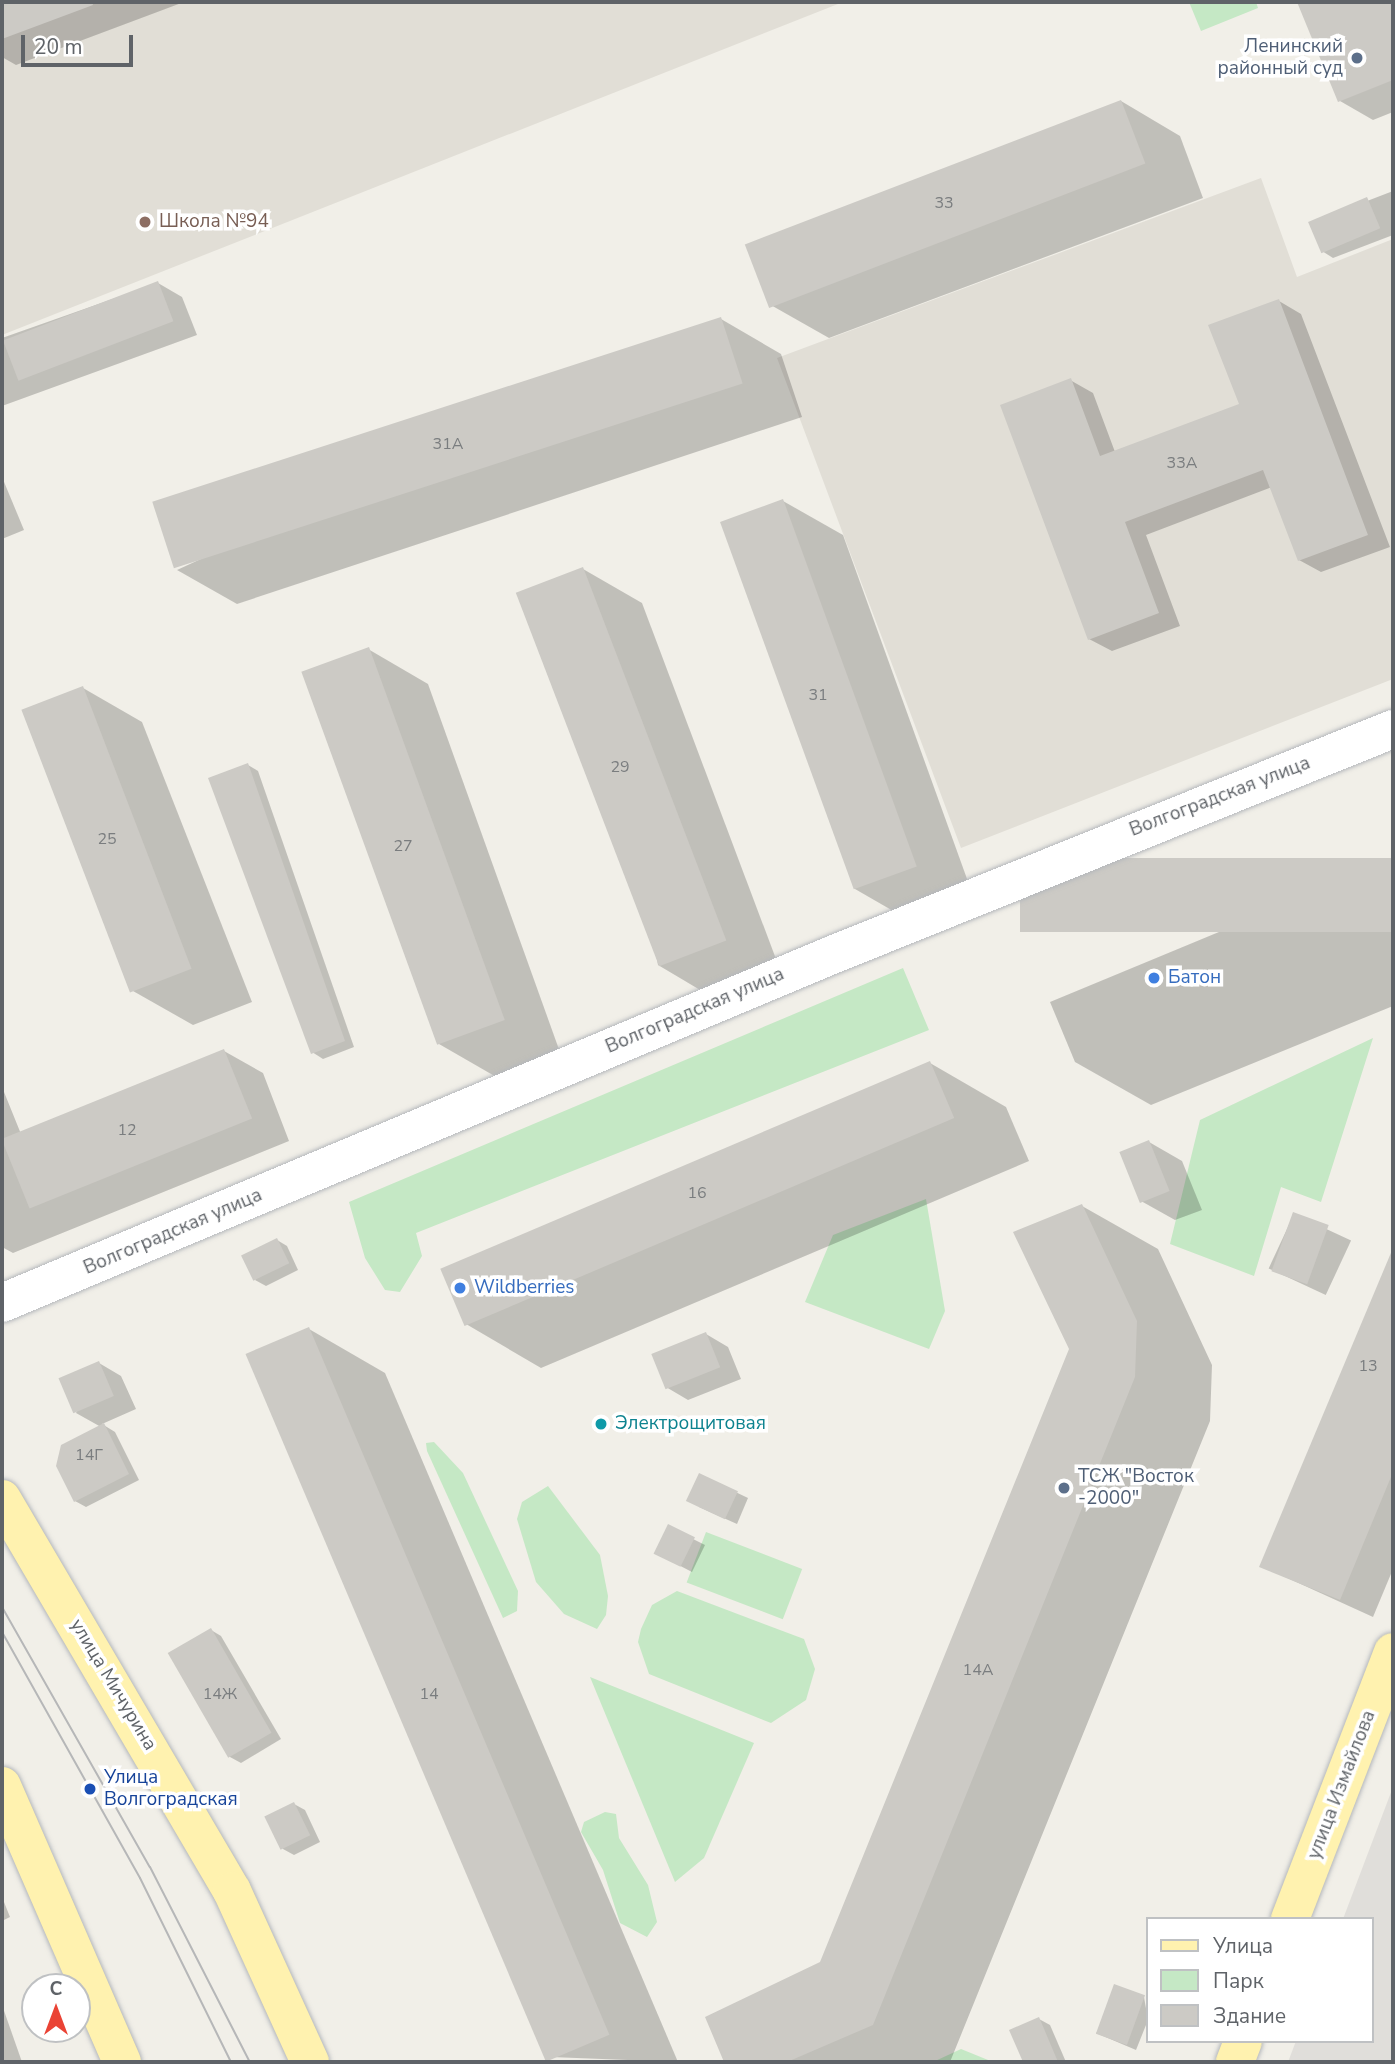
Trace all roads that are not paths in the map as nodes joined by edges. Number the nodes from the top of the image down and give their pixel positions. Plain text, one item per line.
1 (1393, 729) edge
2 (2, 1303) edge
3 (2, 1499) edge
4 (1393, 1652) edge
5 (2, 1786) edge
6 (1291, 1917) edge
7 (1242, 2043) edge
8 (122, 2062) edge
9 (310, 2062) edge
10 (1235, 2062) edge

1 - 2 street, Волгоградская улица
3 - 9 main road, улица Мичурина
4 - 6 main road, улица Измайлова
5 - 8 main road
7 - 10 main road

